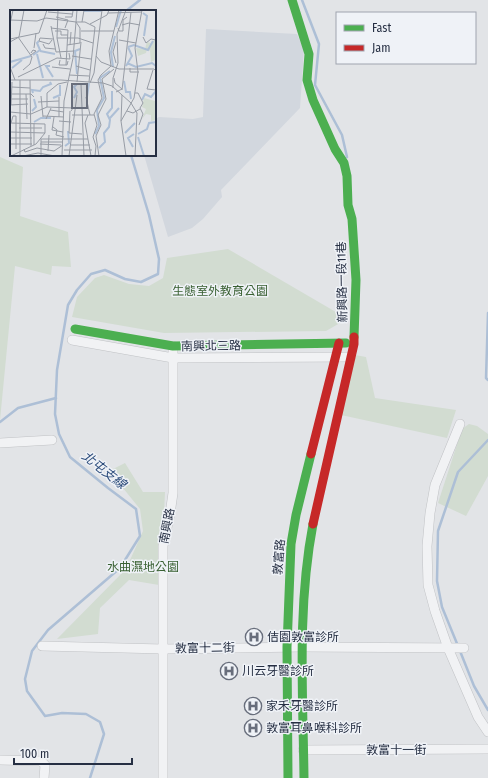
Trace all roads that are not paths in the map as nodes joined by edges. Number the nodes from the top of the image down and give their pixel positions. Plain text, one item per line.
1 (292, 0) edge
2 (75, 329) dead end
3 (72, 340) dead end
4 (339, 343) junction
5 (354, 344) junction
6 (173, 346) junction
7 (336, 357) junction
8 (352, 357) junction
9 (173, 358) junction
10 (460, 424) dead end
11 (52, 440) dead end
12 (0, 443) edge
13 (42, 646) dead end
14 (287, 647) junction
15 (302, 647) junction
16 (448, 648) junction
17 (464, 648) dead end
18 (163, 649) junction
19 (488, 732) edge
20 (488, 749) edge
21 (303, 750) junction
22 (0, 760) edge
23 (44, 778) edge
24 (163, 778) edge
25 (288, 778) edge
26 (304, 778) edge

1 - 5 street, 新興路一段11巷
2 - 6 street, 南興北三路
3 - 9 street, 南興北三路
4 - 5 street, 南興北三路
4 - 6 street, 南興北三路
4 - 7 street, 敦富路
5 - 8 street
6 - 9 street, 南興路
7 - 8 street, 南興北三路
7 - 9 street, 南興北三路
7 - 14 street, 敦富路
8 - 15 street
9 - 18 street, 南興路
10 - 16 street
11 - 12 street
13 - 18 street, 敦富十二街
14 - 15 street, 敦富十二街
14 - 18 street, 敦富十二街
14 - 25 street, 敦富路
15 - 16 street, 敦富十二街
15 - 21 street
16 - 17 street, 敦富十二街
16 - 19 street
18 - 24 street, 南興路
20 - 21 street, 敦富十一街
21 - 26 street
22 - 23 street

